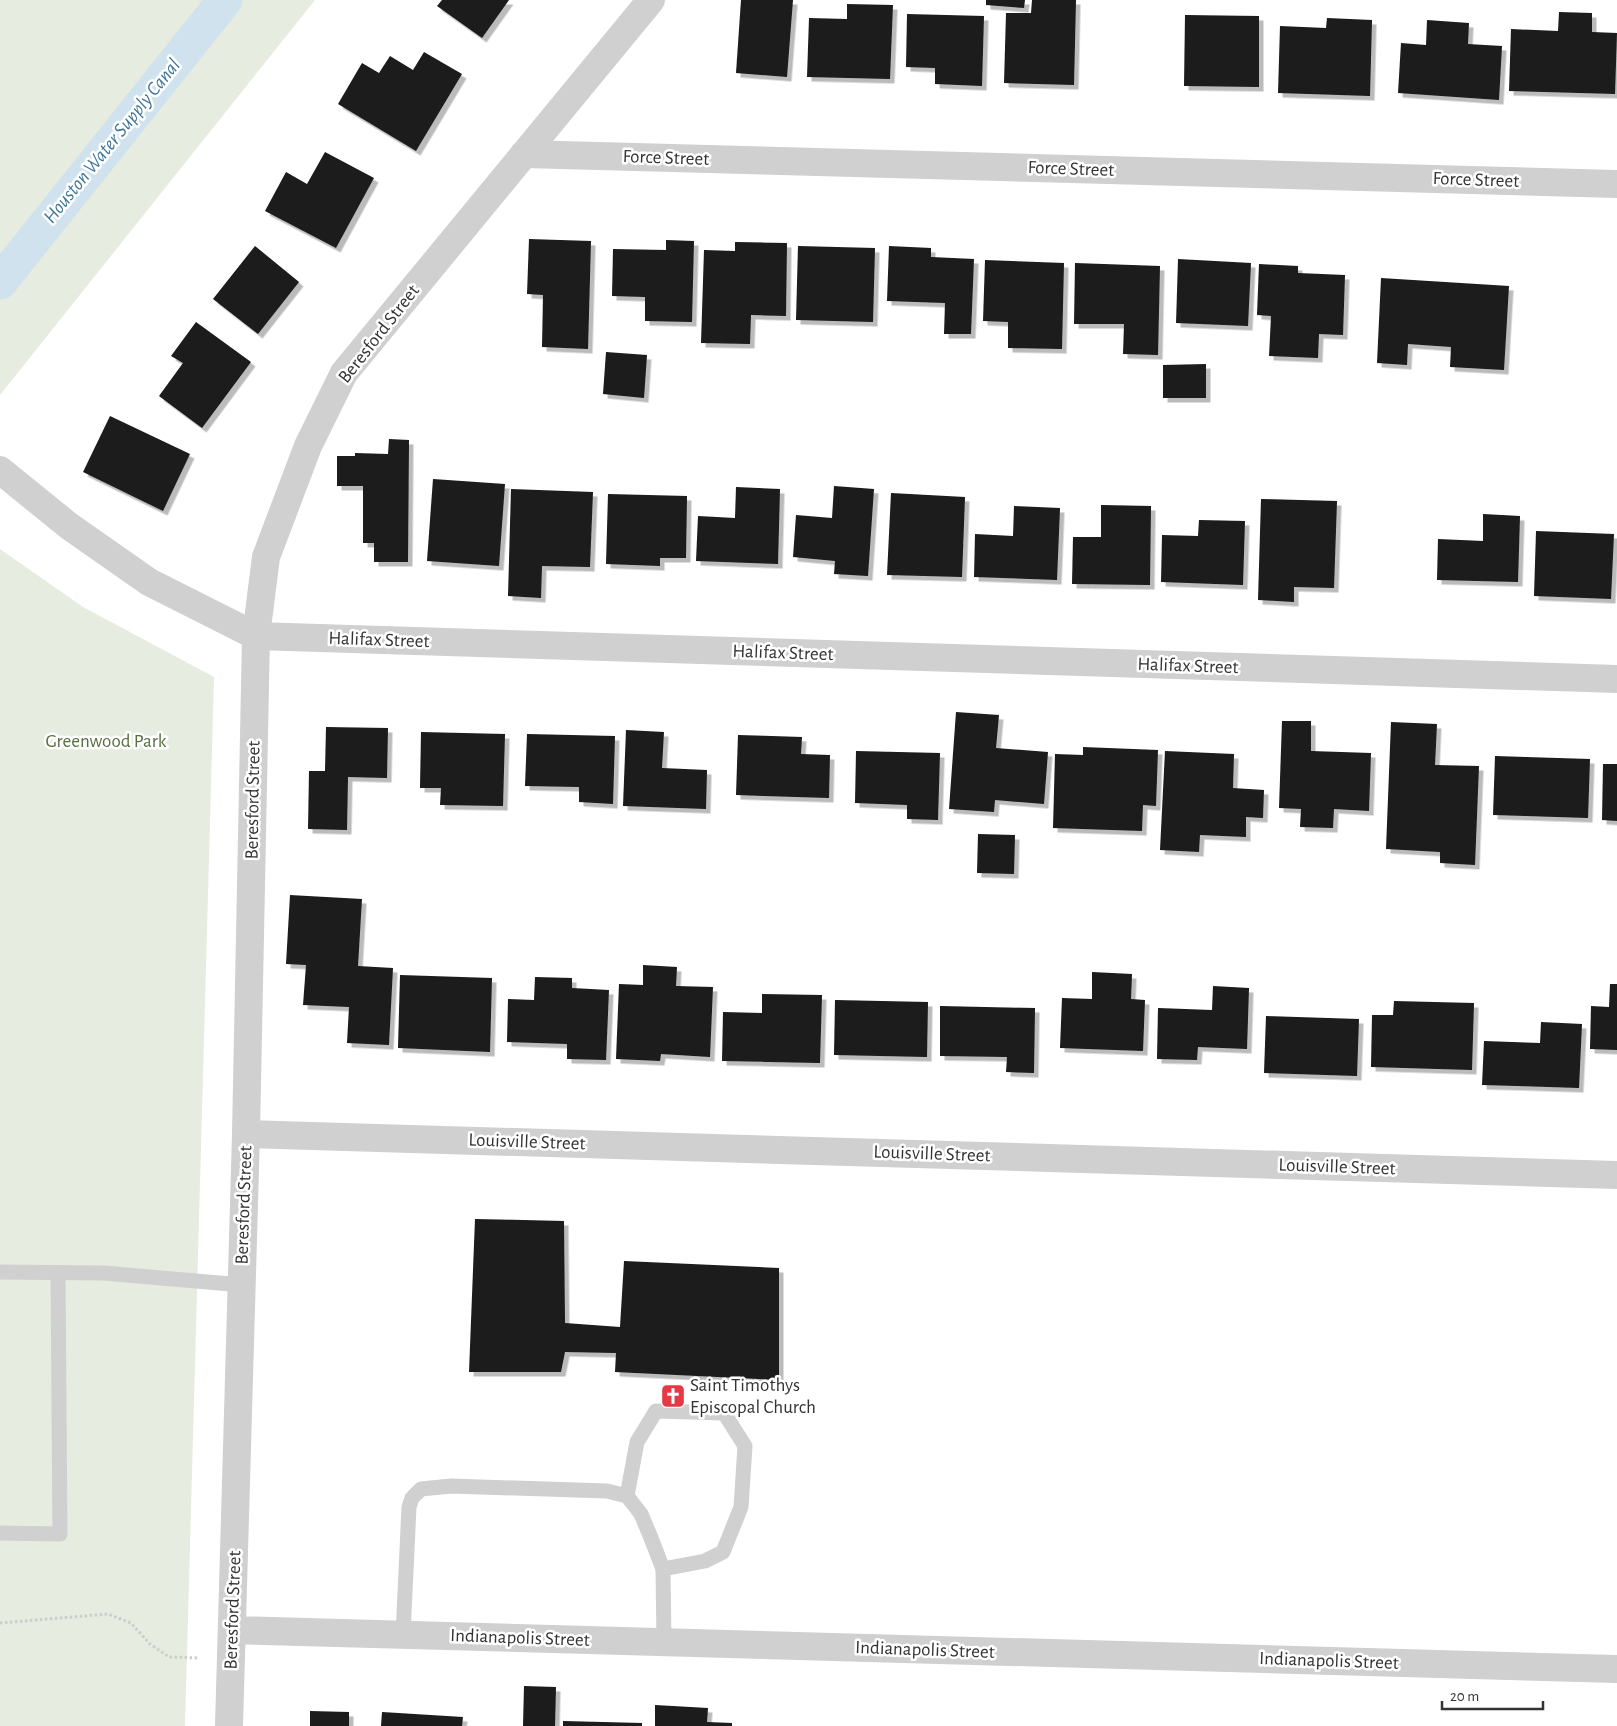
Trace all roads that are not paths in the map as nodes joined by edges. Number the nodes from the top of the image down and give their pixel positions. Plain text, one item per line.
1 (651, 0) edge
2 (524, 154) junction
3 (1617, 184) edge
4 (0, 470) edge
5 (256, 636) junction
6 (1617, 679) edge
7 (246, 1134) junction
8 (1617, 1175) edge
9 (0, 1272) edge
10 (58, 1273) junction
11 (242, 1285) junction
12 (627, 1496) junction
13 (0, 1534) edge
14 (662, 1569) junction
15 (232, 1630) junction
16 (403, 1635) junction
17 (664, 1642) junction
18 (1617, 1669) edge
19 (229, 1726) edge

1 - 2 street, Beresford Street
2 - 3 street, Force Street
2 - 5 street, Beresford Street
4 - 5 street, Halifax Street
5 - 6 street, Halifax Street
5 - 7 street, Beresford Street
7 - 8 street, Louisville Street
7 - 11 street, Beresford Street
9 - 10 lane
10 - 11 lane
10 - 13 lane
11 - 15 street, Beresford Street
12 - 14 lane
12 - 14 lane
12 - 16 lane
14 - 17 lane
15 - 16 street, Indianapolis Street
15 - 19 street, Beresford Street
16 - 17 street, Indianapolis Street
17 - 18 street, Indianapolis Street

